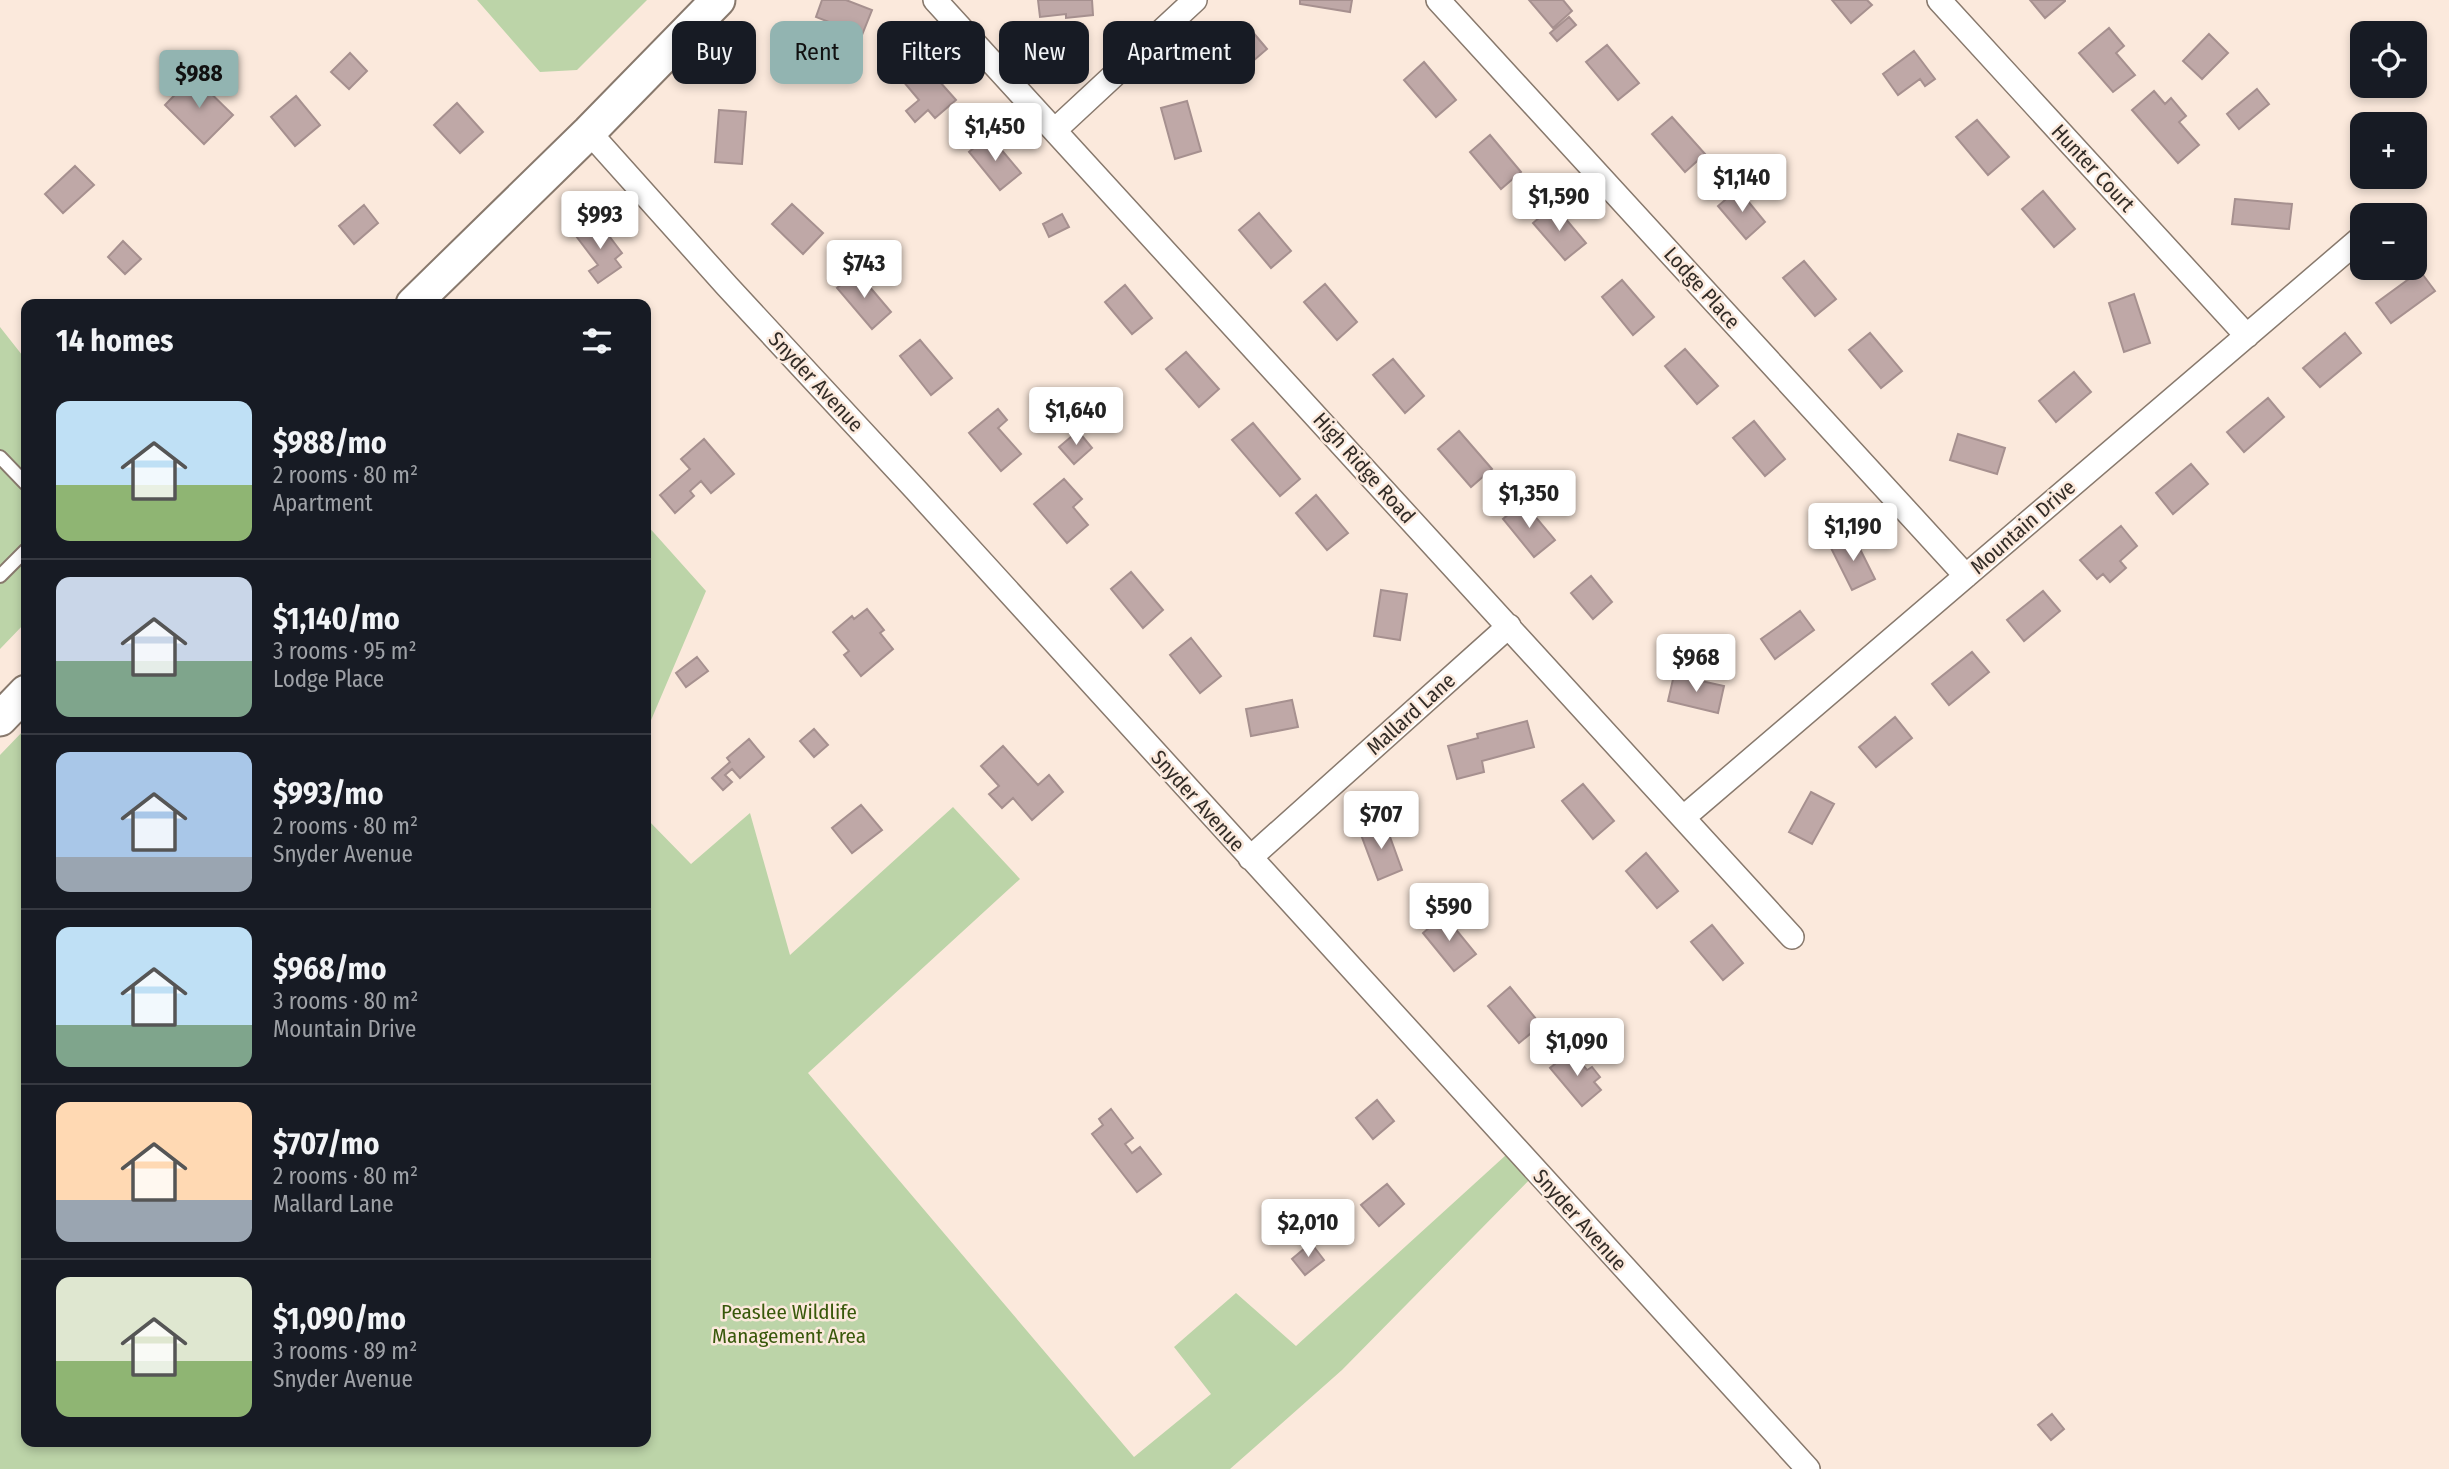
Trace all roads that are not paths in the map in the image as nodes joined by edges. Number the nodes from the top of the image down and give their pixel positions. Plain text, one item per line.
1 (718, 0) edge
2 (935, 0) edge
3 (1195, 0) edge
4 (1438, 0) edge
5 (1939, 0) edge
6 (1055, 130) junction
7 (589, 132) junction
8 (2350, 247) edge
9 (418, 299) edge
10 (2247, 336) junction
11 (0, 457) edge
12 (21, 479) edge
13 (21, 555) edge
14 (0, 576) edge
15 (1966, 576) junction
16 (1509, 626) junction
17 (21, 697) edge
18 (0, 719) edge
19 (1684, 817) junction
20 (1250, 858) junction
21 (1792, 937) dead end
22 (1808, 1469) edge

1 - 7 street
2 - 6 street, High Ridge Road
3 - 6 street
4 - 15 street, Lodge Place
5 - 10 street, Hunter Court
6 - 16 street, High Ridge Road
7 - 9 street
7 - 20 street, Snyder Avenue
8 - 10 street, Mountain Drive
10 - 15 street, Mountain Drive
11 - 12 lane
13 - 14 lane
15 - 19 street, Mountain Drive
16 - 19 street, High Ridge Road
16 - 20 street, Mallard Lane
17 - 18 street
19 - 21 street, High Ridge Road
20 - 22 street, Snyder Avenue

